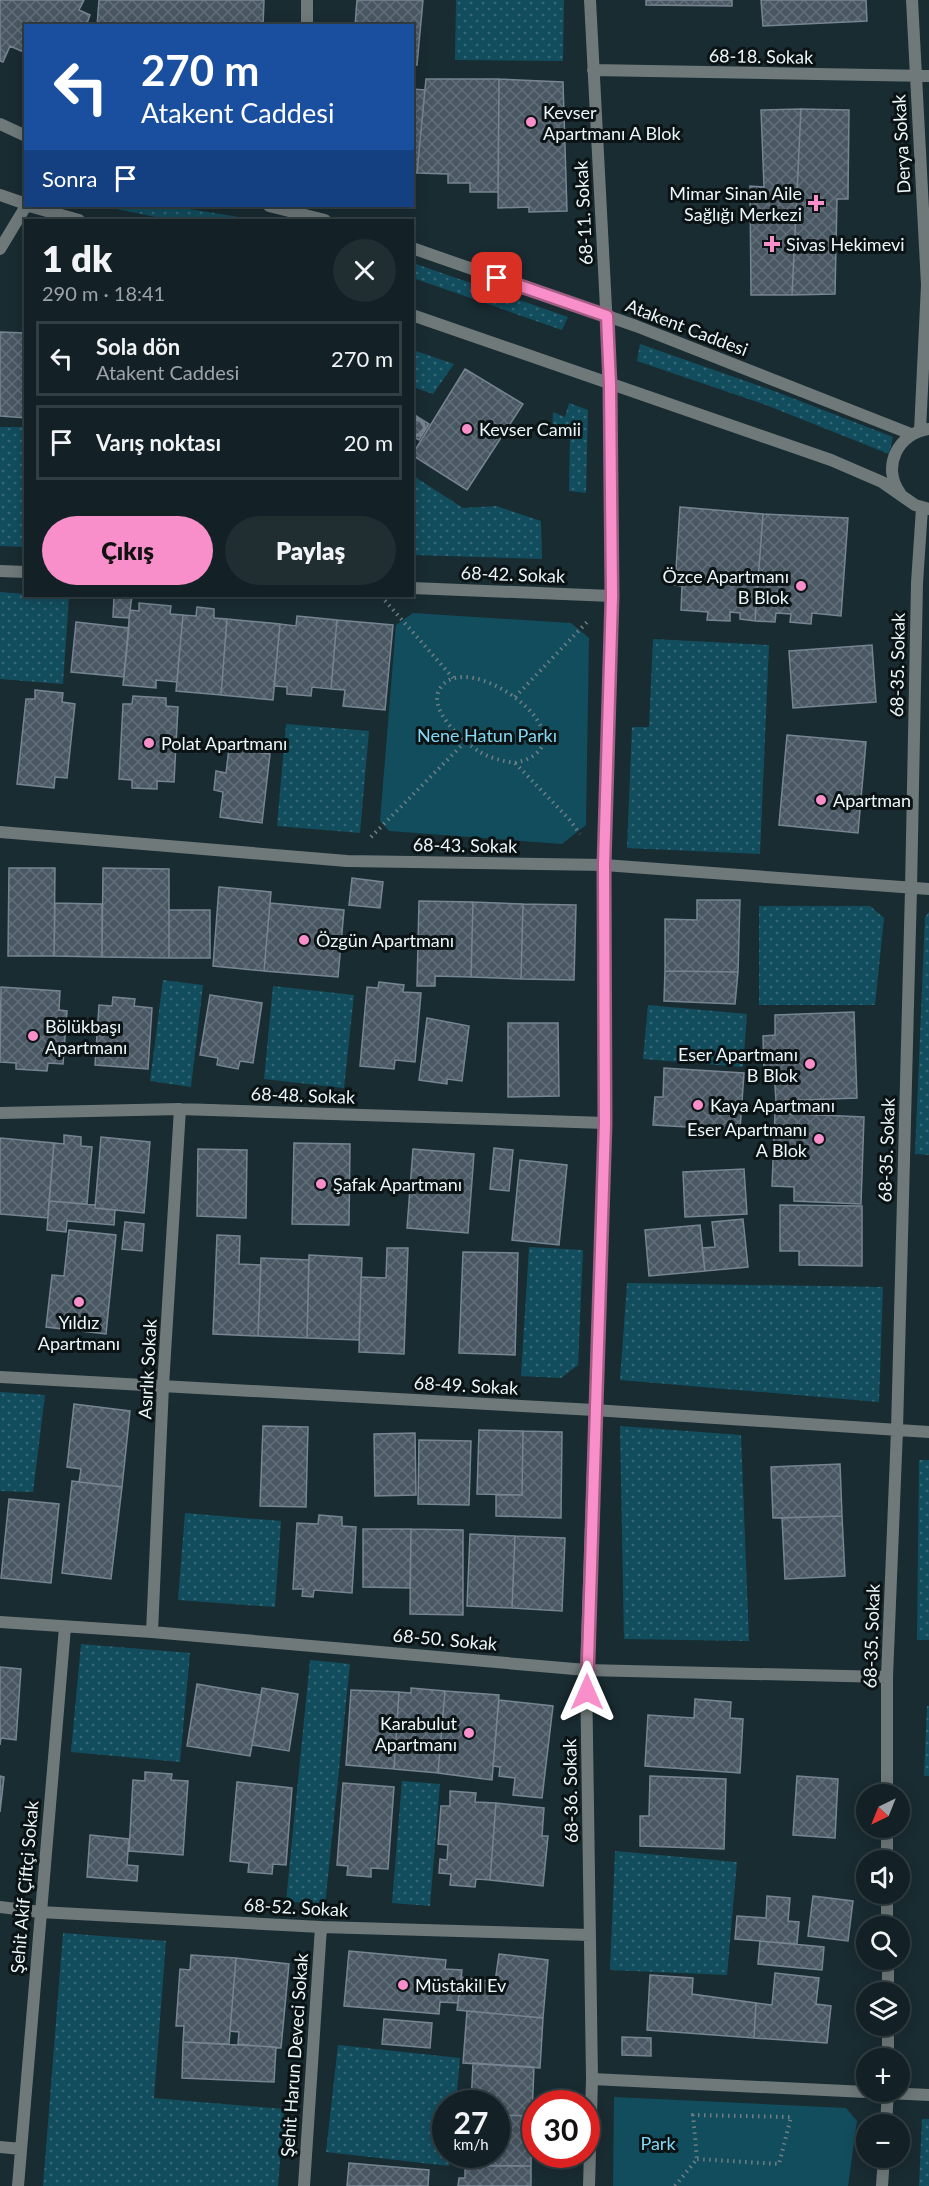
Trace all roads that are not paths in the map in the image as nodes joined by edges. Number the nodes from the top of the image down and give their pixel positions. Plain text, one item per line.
1 (307, 0) edge
2 (590, 0) edge
3 (912, 0) edge
4 (307, 24) edge
5 (592, 70) junction
6 (929, 76) edge
7 (916, 78) junction
8 (0, 124) edge
9 (24, 135) edge
10 (0, 195) edge
11 (24, 204) edge
12 (26, 207) edge
13 (34, 207) edge
14 (278, 207) edge
15 (307, 210) edge
16 (76, 219) edge
17 (323, 219) edge
18 (0, 249) edge
19 (414, 249) edge
20 (928, 287) edge
21 (414, 316) edge
22 (607, 316) junction
23 (610, 385) junction
24 (920, 431) edge
25 (902, 497) junction
26 (926, 508) edge
27 (0, 571) edge
28 (24, 572) edge
29 (414, 588) edge
30 (612, 596) junction
31 (0, 832) edge
32 (604, 865) junction
33 (911, 889) junction
34 (929, 889) edge
35 (180, 1109) junction
36 (0, 1113) edge
37 (605, 1123) junction
38 (0, 1377) edge
39 (163, 1386) junction
40 (594, 1410) junction
41 (897, 1430) junction
42 (929, 1432) edge
43 (0, 1622) edge
44 (65, 1627) junction
45 (152, 1632) junction
46 (586, 1670) junction
47 (887, 1677) junction
48 (887, 1784) edge
49 (0, 1907) edge
50 (40, 1912) junction
51 (321, 1927) junction
52 (590, 1935) junction
53 (592, 2079) junction
54 (856, 2091) edge
55 (910, 2094) edge
56 (929, 2096) edge
57 (0, 2147) edge
58 (21, 2149) junction
59 (883, 2168) edge
60 (18, 2186) edge
61 (304, 2186) edge
62 (589, 2186) edge
63 (882, 2186) edge

1 - 4 street
2 - 5 street, 68-11. Sokak
3 - 7 street, Derya Sokak
5 - 7 street, 68-18. Sokak
5 - 22 street, 68-11. Sokak
6 - 7 street, 68-18. Sokak
7 - 20 street, Derya Sokak
8 - 9 street
10 - 11 street
12 - 18 street
13 - 16 street
14 - 15 street
15 - 17 street
19 - 22 street, Atakent Caddesi
20 - 24 street, Derya Sokak
21 - 23 street
22 - 23 street, 68-36. Sokak
22 - 24 street, Atakent Caddesi
23 - 25 street
23 - 30 street, 68-36. Sokak
24 - 25 street
25 - 26 street
26 - 33 street, 68-35. Sokak
27 - 28 street
29 - 30 street, 68-42. Sokak
30 - 32 street, 68-36. Sokak
31 - 32 street, 68-43. Sokak
32 - 33 street, 68-43. Sokak
32 - 37 street, 68-36. Sokak
33 - 34 street, 68-43. Sokak
33 - 41 street, 68-35. Sokak
35 - 36 street, 68-48. Sokak
35 - 37 street, 68-48. Sokak
35 - 39 street, Asırlık Sokak
37 - 40 street, 68-36. Sokak
38 - 39 street, 68-49. Sokak
39 - 40 street, 68-49. Sokak
39 - 45 street, Asırlık Sokak
40 - 41 street, 68-49. Sokak
40 - 46 street, 68-36. Sokak
41 - 42 street, 68-49. Sokak
41 - 47 street, 68-35. Sokak
43 - 44 street, 68-50. Sokak
44 - 45 street, 68-50. Sokak
44 - 50 street, Şehit Akif Çiftçi Sokak
45 - 46 street, 68-50. Sokak
46 - 47 street, 68-50. Sokak
46 - 52 street, 68-36. Sokak
47 - 48 street, 68-35. Sokak
49 - 50 street, 68-52. Sokak
50 - 51 street, 68-52. Sokak
50 - 58 street, Şehit Akif Çiftçi Sokak
51 - 52 street, 68-52. Sokak
51 - 61 street, Şehit Harun Deveci Sokak
52 - 53 street, 68-36. Sokak
53 - 54 street
53 - 62 street, 68-36. Sokak
55 - 56 street
57 - 58 street
58 - 60 street, Şehit Akif Çiftçi Sokak
59 - 63 street

